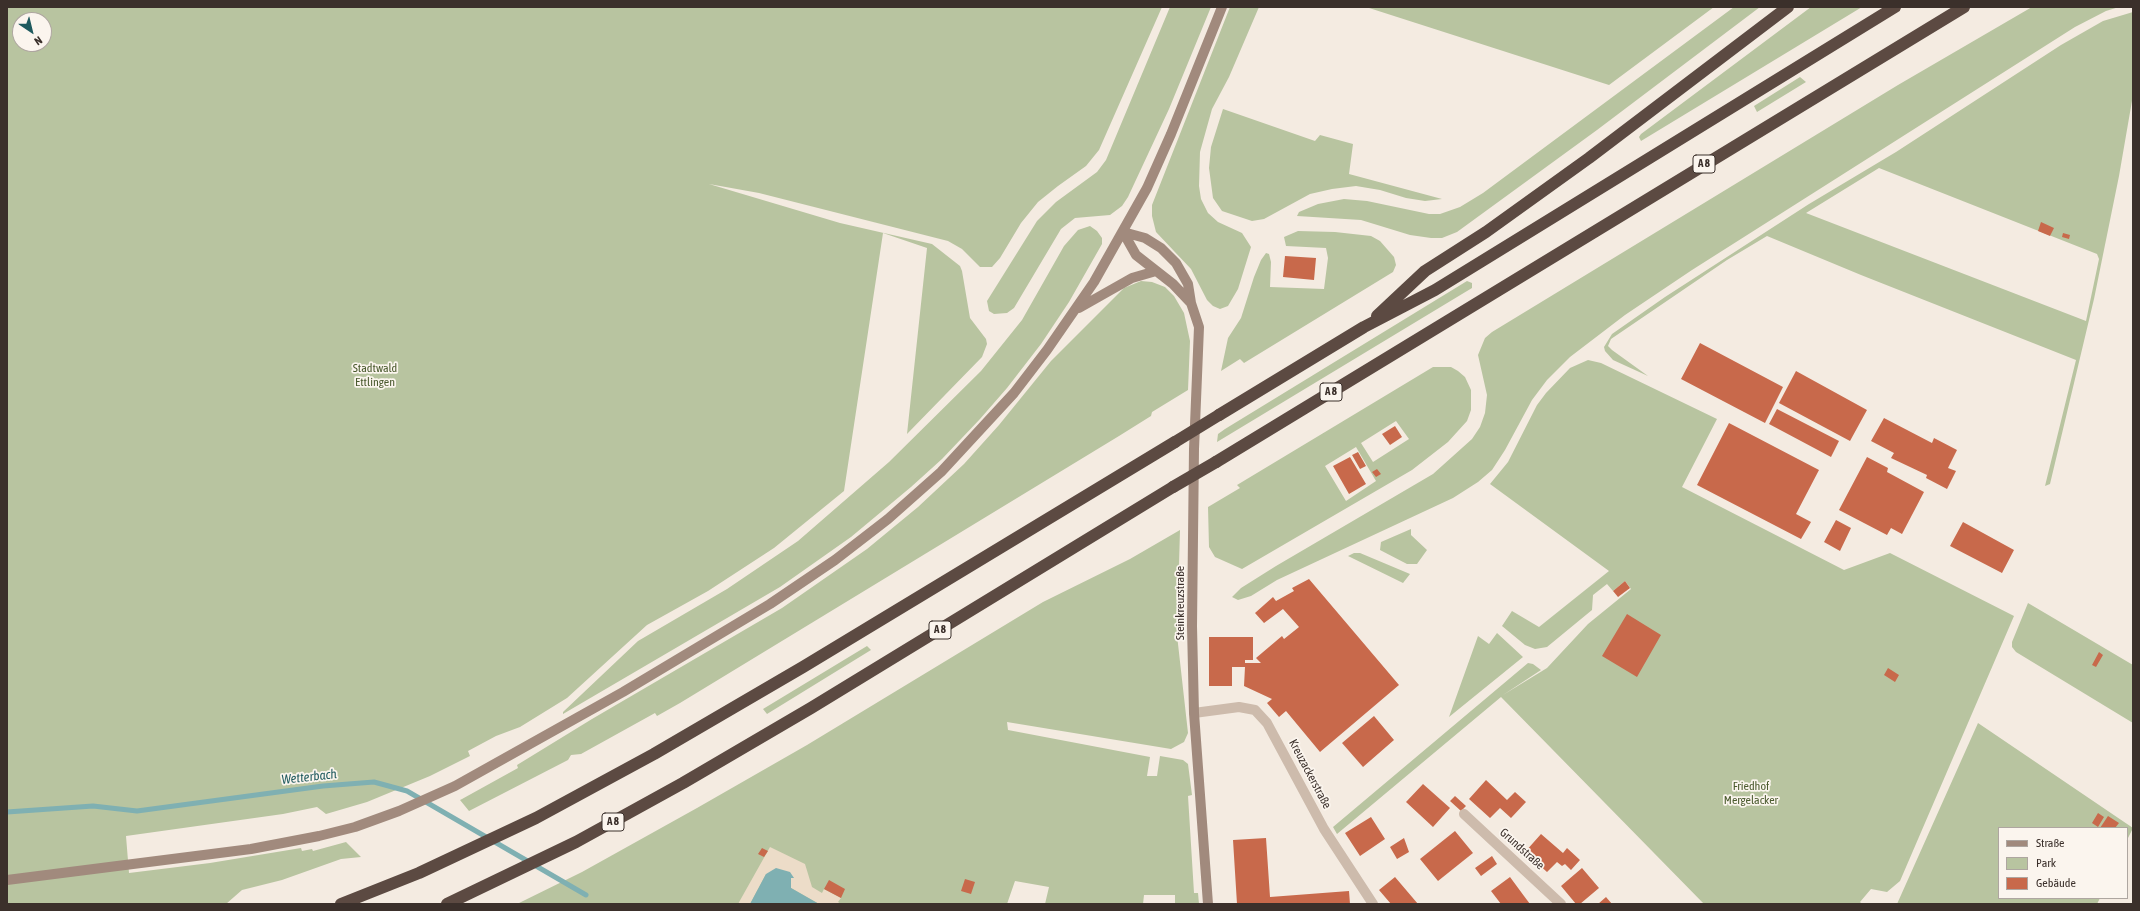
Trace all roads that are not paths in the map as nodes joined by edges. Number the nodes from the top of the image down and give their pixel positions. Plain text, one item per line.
1 (1222, 7) edge
2 (1788, 7) edge
3 (1896, 7) edge
4 (1964, 7) edge
5 (1123, 232) junction
6 (1156, 271) junction
7 (1191, 303) junction
8 (1075, 310) junction
9 (1364, 327) junction
10 (1194, 713) junction
11 (1464, 814) dead end
12 (7, 880) edge
13 (341, 904) edge
14 (447, 904) edge
15 (1208, 904) edge
16 (1373, 904) edge
17 (1561, 904) edge

1 - 5 main road
2 - 9 highway
3 - 9 highway
4 - 14 highway, A 8, bridge
5 - 6 main road, Steinkreuzstraße
5 - 7 main road, Steinkreuzstraße
5 - 8 main road
6 - 7 main road, Steinkreuzstraße
6 - 8 main road
7 - 10 main road, Steinkreuzstraße
8 - 12 main road
9 - 13 highway, bridge
10 - 15 main road, Steinkreuzstraße
10 - 16 street, Kreuzackerstraße
11 - 17 street, Grundstraße

